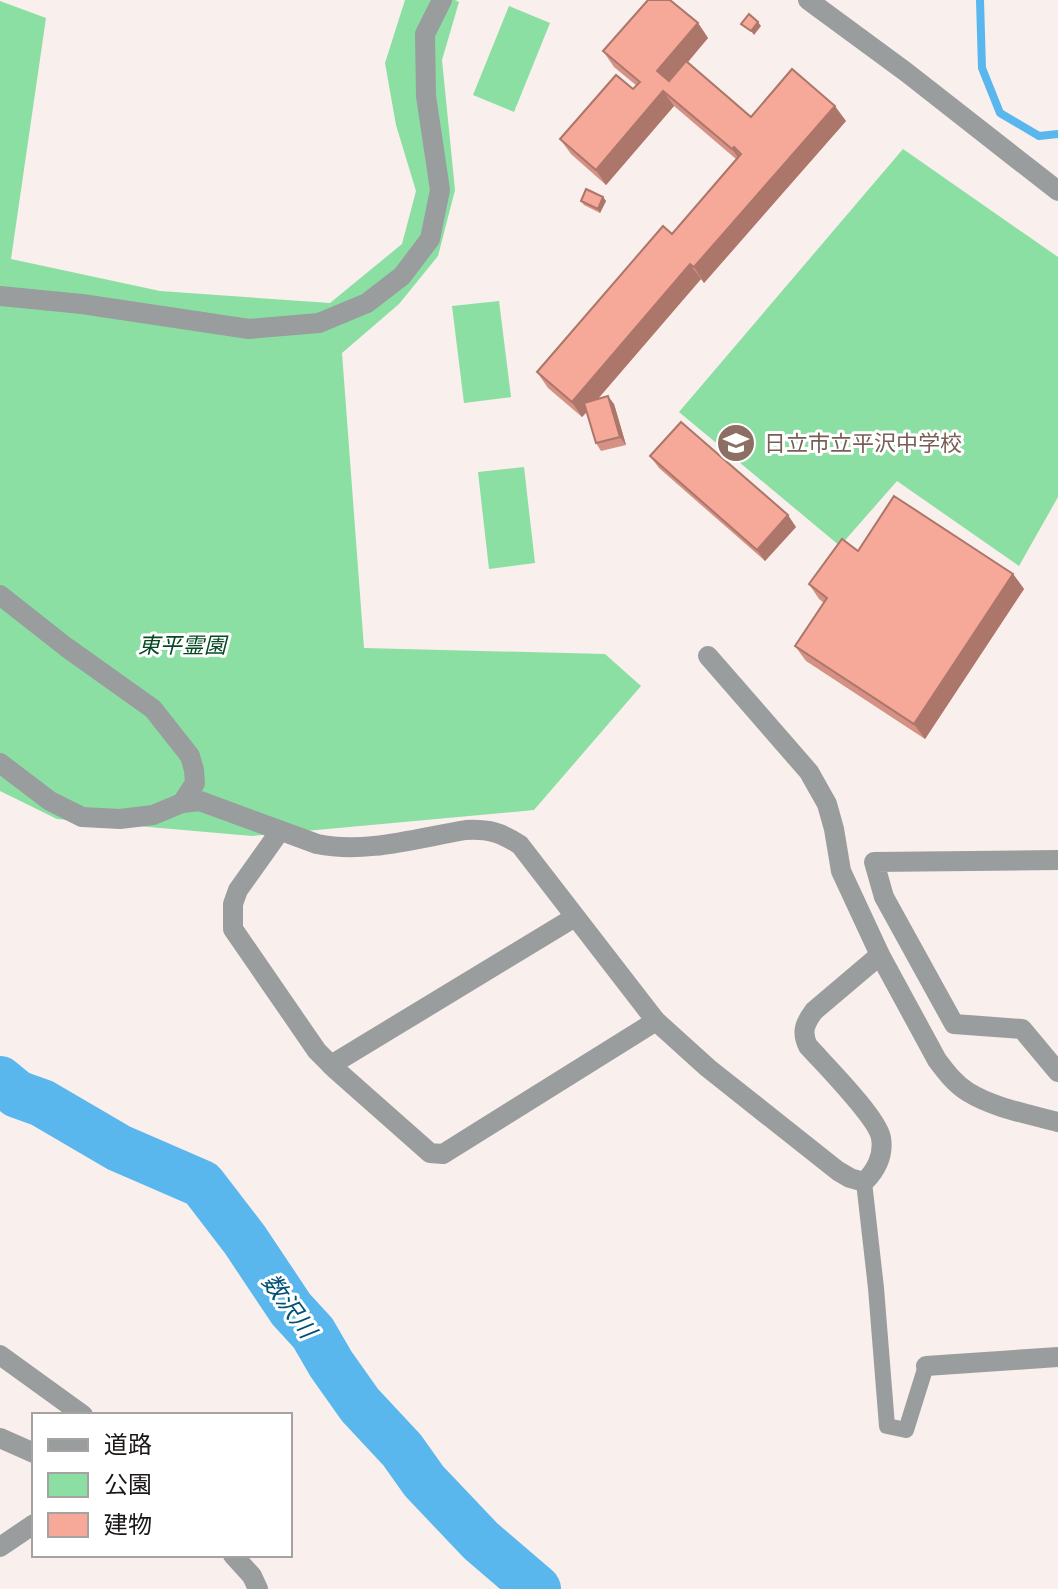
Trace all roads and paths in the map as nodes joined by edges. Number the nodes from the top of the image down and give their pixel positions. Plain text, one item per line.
1 (442, 0) edge
2 (808, 0) edge
3 (1058, 191) edge
4 (0, 296) edge
5 (0, 595) edge
6 (708, 656) dead end
7 (0, 763) edge
8 (182, 803) junction
9 (280, 831) junction
10 (1058, 860) edge
11 (575, 917) junction
12 (880, 955) junction
13 (656, 1021) junction
14 (331, 1065) junction
15 (1058, 1072) edge
16 (1058, 1122) edge
17 (864, 1182) junction
18 (0, 1355) edge
19 (1058, 1357) edge
20 (926, 1366) joint
21 (80, 1413) edge
22 (0, 1438) edge
23 (32, 1452) edge
24 (32, 1525) edge
25 (0, 1547) edge
26 (235, 1557) edge
27 (258, 1589) edge

1 - 4 street
2 - 3 street
5 - 8 street
6 - 12 street
7 - 8 street
8 - 9 street
9 - 11 street
9 - 14 street
10 - 15 street
11 - 13 street
11 - 14 street
12 - 16 street
12 - 17 street
13 - 14 street
13 - 17 street
17 - 20 lane
18 - 21 street
19 - 20 street
22 - 23 street
24 - 25 street
26 - 27 street

